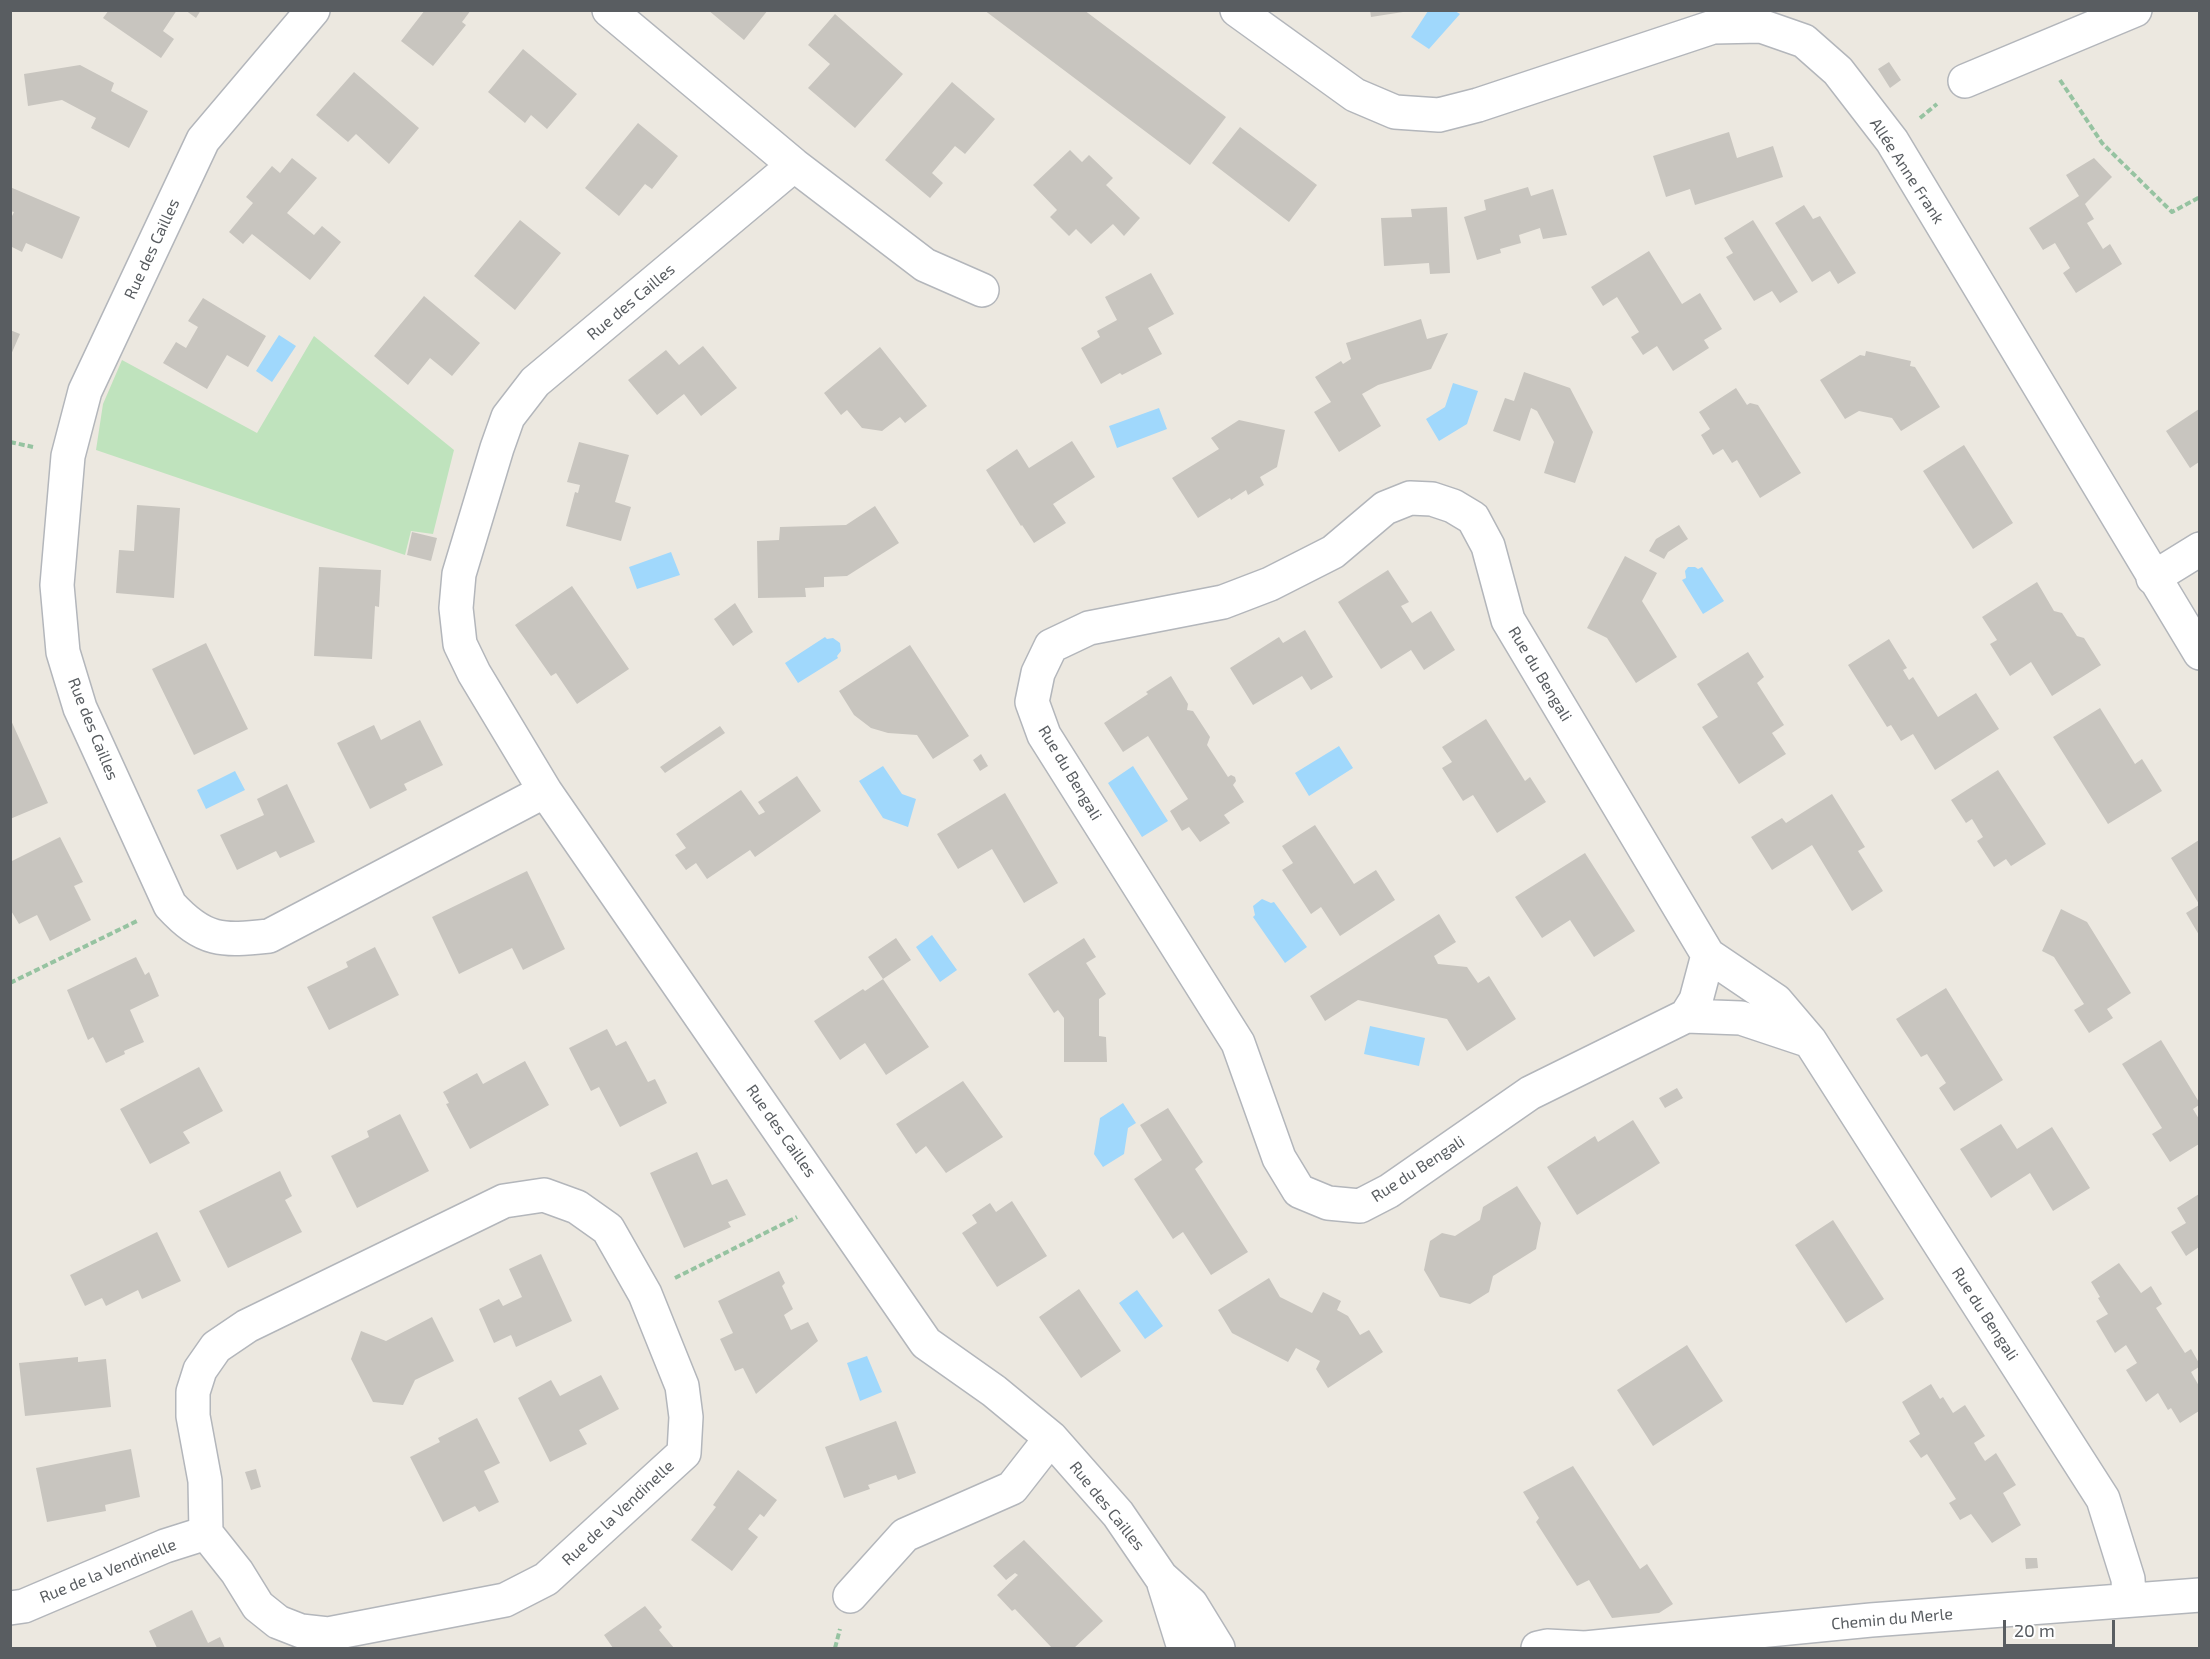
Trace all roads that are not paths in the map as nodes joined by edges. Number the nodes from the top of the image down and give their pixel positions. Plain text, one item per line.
1 (313, 10) edge
2 (609, 10) edge
3 (1237, 10) edge
4 (2135, 10) edge
5 (1965, 81) road end
6 (794, 165) junction
7 (982, 290) dead end
8 (2199, 549) edge
9 (2153, 578) junction
10 (2199, 653) edge
11 (545, 791) junction
12 (1708, 955) junction
13 (1686, 1016) junction
14 (1810, 1041) junction
15 (1051, 1438) junction
16 (206, 1533) junction
17 (1161, 1577) junction
18 (2199, 1595) edge
19 (850, 1596) dead end
20 (2129, 1599) junction
21 (10, 1608) edge
22 (1184, 1648) edge
23 (1218, 1648) edge
24 (1538, 1648) edge
25 (1584, 1648) edge

1 - 11 street, Rue des Cailles
2 - 6 street
3 - 9 street, Allée Anne Frank
4 - 5 street
6 - 7 street
6 - 11 street, Rue des Cailles
8 - 9 street
9 - 10 street, Allée Anne Frank
11 - 15 street, Rue des Cailles
12 - 13 street
12 - 13 street, Rue du Bengali
12 - 14 street, Rue du Bengali
13 - 14 street, Rue du Bengali
14 - 20 street, Rue du Bengali
15 - 17 street, Rue des Cailles
15 - 19 street
16 - 16 street, Rue de la Vendinelle
16 - 21 street, Rue de la Vendinelle
17 - 22 street, Rue des Cailles
17 - 23 street, Rue des Cailles
18 - 20 street, Chemin du Merle
20 - 25 street, Chemin du Merle
24 - 25 street, Chemin du Merle

